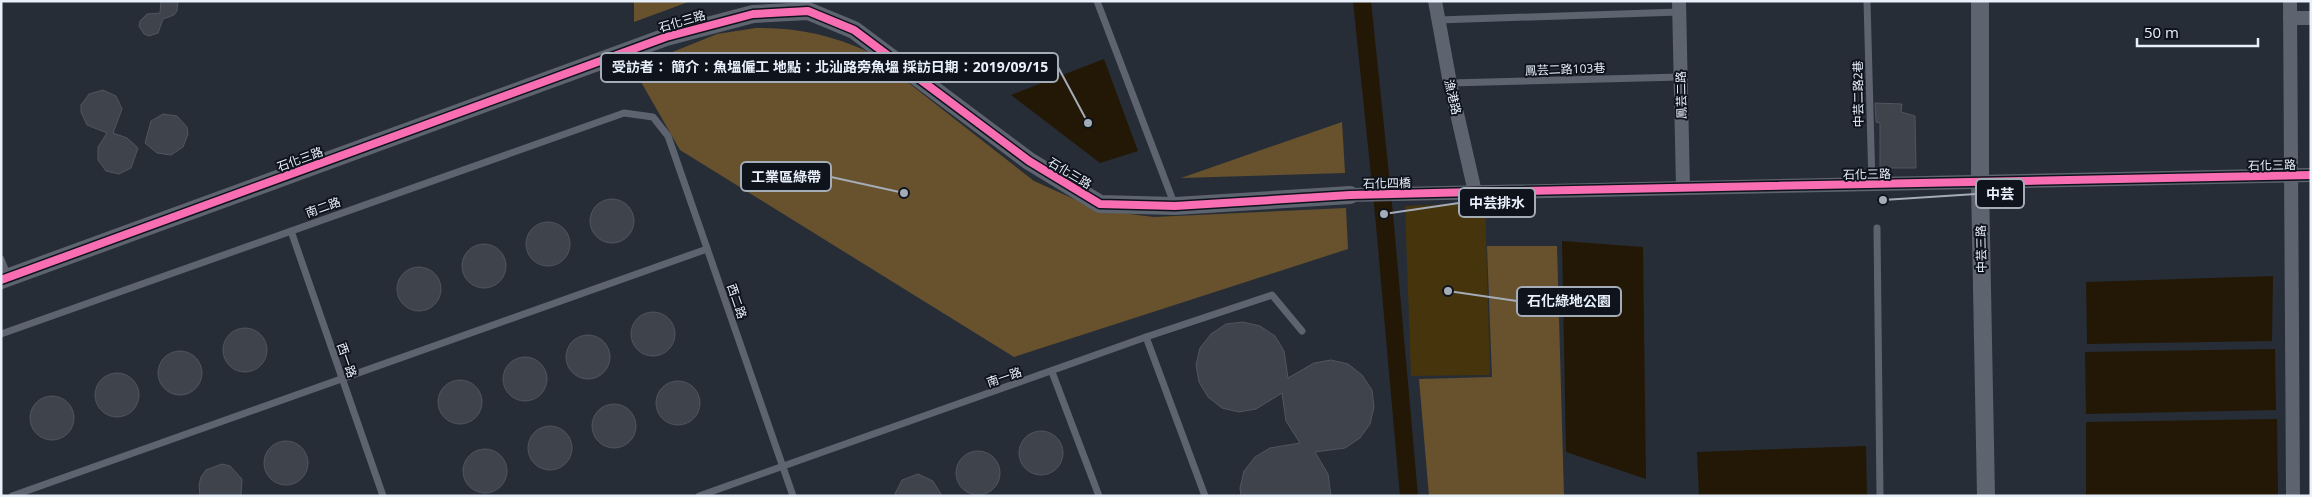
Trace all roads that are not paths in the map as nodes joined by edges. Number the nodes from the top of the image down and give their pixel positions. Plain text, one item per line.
1 (1097, 1) edge
2 (1435, 1) edge
3 (1867, 1) edge
4 (1980, 1) edge
5 (2290, 1) edge
6 (1679, 6) edge
7 (2290, 18) junction
8 (2311, 18) edge
9 (1438, 20) junction
10 (1681, 77) junction
11 (1450, 84) junction
12 (653, 117) joint
13 (2291, 176) junction
14 (2311, 176) edge
15 (1980, 184) junction
16 (1872, 185) junction
17 (1683, 188) junction
18 (1476, 192) junction
19 (1424, 194) joint
20 (1350, 196) joint
21 (1175, 206) junction
22 (1878, 228) dead end
23 (290, 231) junction
24 (706, 249) junction
25 (1, 259) edge
26 (4, 279) edge
27 (1302, 331) dead end
28 (1, 334) edge
29 (1146, 337) junction
30 (1052, 372) junction
31 (342, 378) junction
32 (782, 466) junction
33 (12, 496) edge
34 (383, 496) edge
35 (699, 496) edge
36 (793, 496) edge
37 (1099, 496) edge
38 (1205, 496) edge
39 (1880, 496) edge
40 (1986, 496) edge
41 (2293, 496) edge

1 - 21 lane
2 - 9 street, 漁港路
3 - 16 lane, 中芸二路2巷
4 - 15 street, 中芸三路
5 - 7 street
6 - 9 lane
6 - 10 street, 鳳芸二路
7 - 8 street
7 - 13 street
9 - 11 street, 漁港路
10 - 11 lane, 鳳芸二路103巷
10 - 17 street, 鳳芸二路
11 - 18 street, 漁港路
12 - 23 lane, 南二路
12 - 24 lane, 西二路
13 - 14 street, 石化三路
13 - 15 street, 石化三路
13 - 41 street
15 - 16 street, 石化三路
15 - 40 street, 中芸三路
16 - 17 street, 石化三路
17 - 18 street, 石化三路
18 - 19 street, 石化三路
19 - 20 street, 石化四橋
20 - 21 street, 石化三路
21 - 26 street, 石化三路
22 - 39 lane
23 - 28 lane, 南二路
23 - 31 lane, 西一路
24 - 31 lane
24 - 32 lane, 西二路
25 - 26 lane
27 - 29 lane, 南一路
29 - 30 lane, 南一路
29 - 38 lane
30 - 32 lane, 南一路
30 - 37 lane
31 - 33 lane
31 - 34 lane, 西一路
32 - 35 lane, 南一路
32 - 36 lane, 西二路

